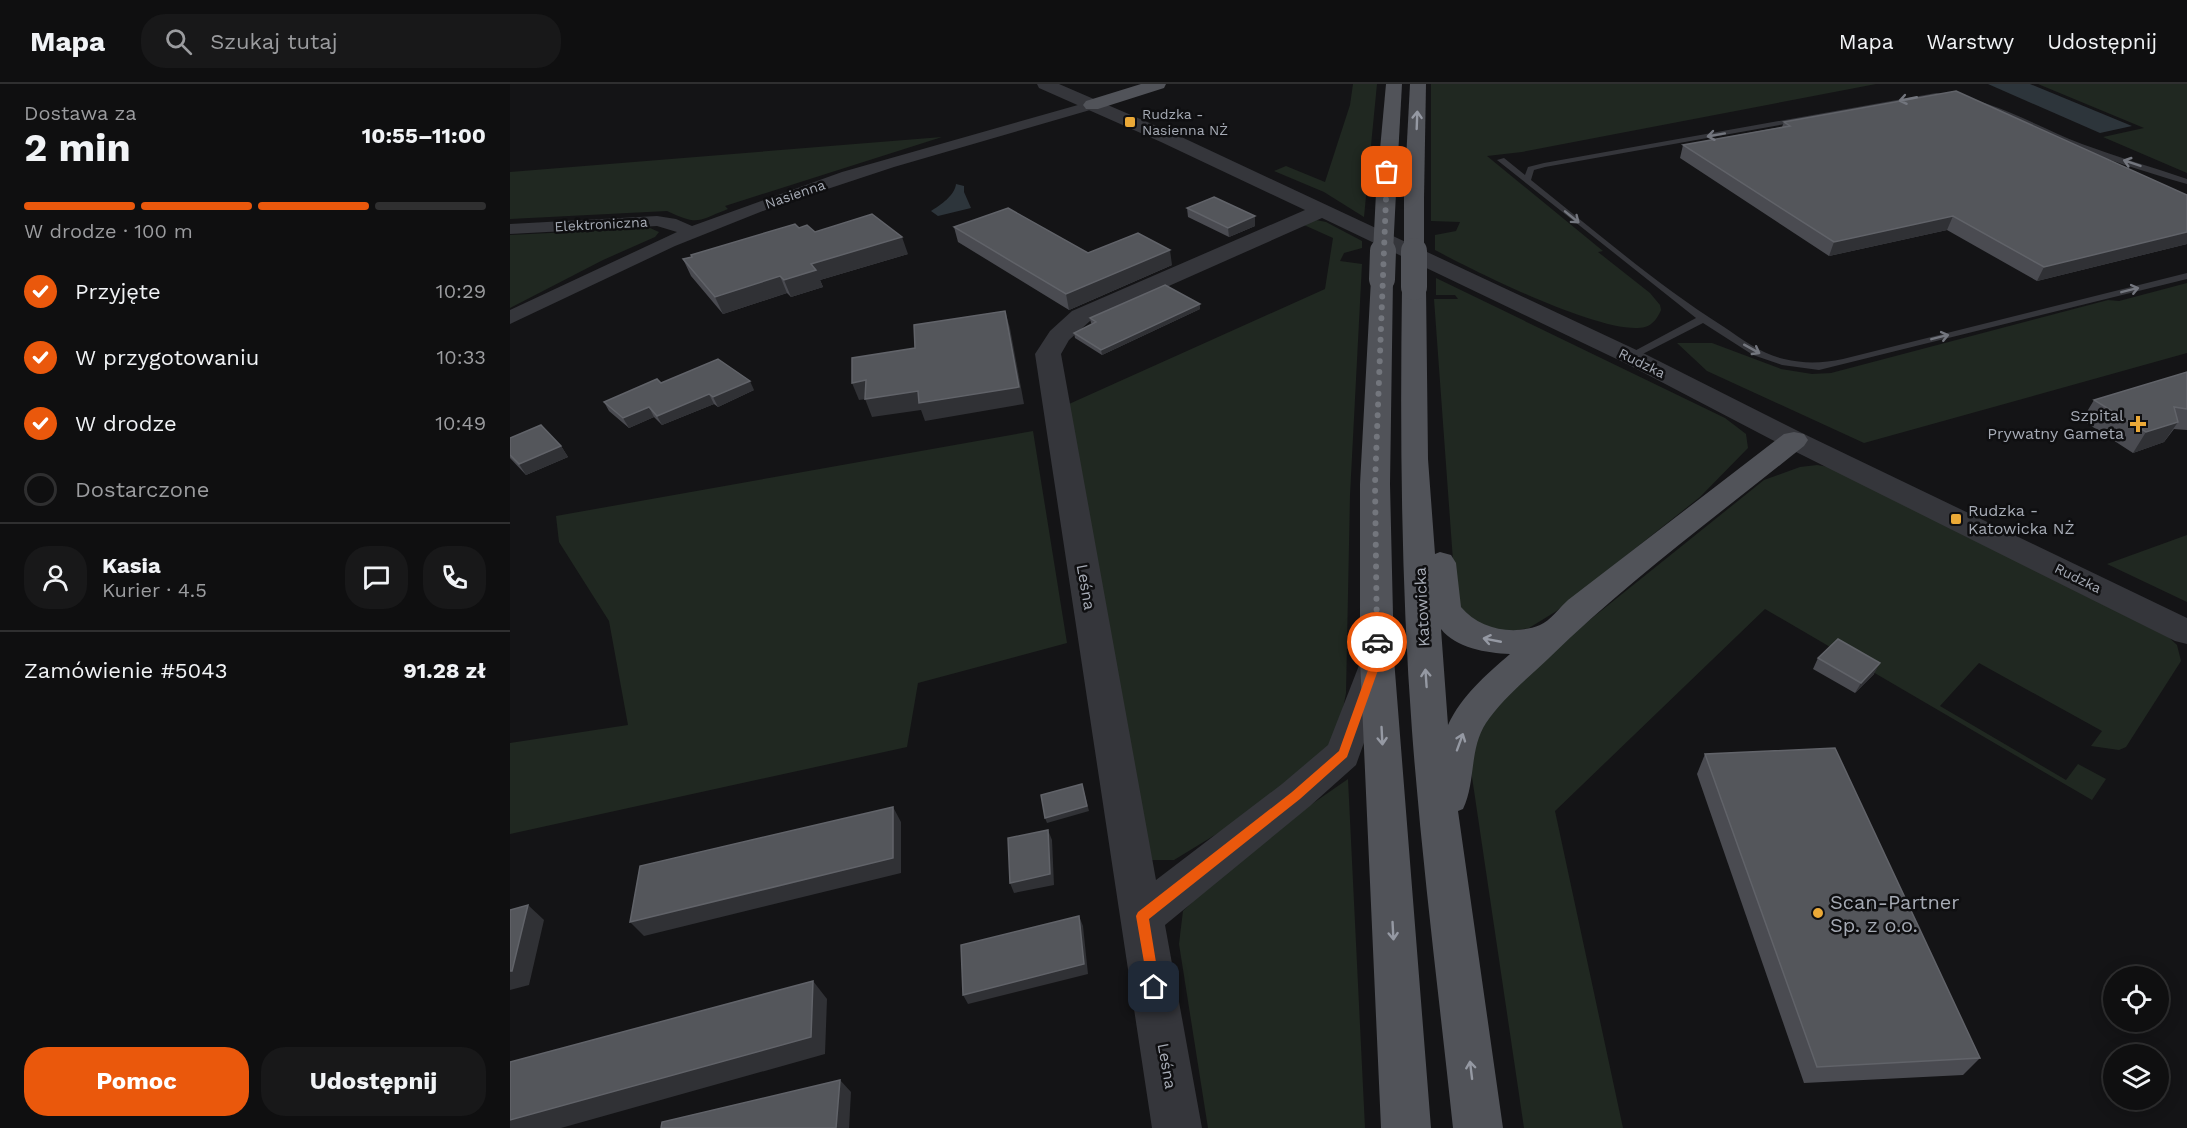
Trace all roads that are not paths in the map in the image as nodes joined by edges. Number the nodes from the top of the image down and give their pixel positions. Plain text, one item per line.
1 (1045, 84) edge
2 (1158, 84) edge
3 (1394, 84) edge
4 (1418, 84) edge
5 (1092, 105) junction
6 (1501, 160) dead end
7 (1527, 180) junction
8 (2187, 182) edge
9 (1320, 211) junction
10 (510, 229) edge
11 (691, 232) junction
12 (2187, 276) edge
13 (1398, 283) junction
14 (510, 318) edge
15 (1702, 319) junction
16 (1414, 329) junction
17 (1631, 357) junction
18 (1794, 440) junction
19 (2187, 632) edge
20 (1549, 635) junction
21 (1377, 659) junction
22 (1442, 841) junction
23 (1142, 916) junction
24 (1178, 1128) edge
25 (1406, 1128) edge
26 (1478, 1128) edge

1 - 5 street, Rudzka
2 - 5 main road
3 - 13 main road, Katowicka, bridge
13 -> 4 main road, Katowicka, bridge
5 - 9 street, Rudzka
5 - 11 street, Nasienna
6 - 7 lane
8 -> 7 lane
7 -> 15 lane
9 - 17 street, Rudzka
9 - 23 street, Leśna
10 - 11 street, Elektroniczna
11 - 14 street, Nasienna
15 -> 12 lane
13 - 16 main road, Katowicka
13 - 21 main road, Katowicka
15 - 17 lane
20 -> 16 main road
22 -> 16 main road, Katowicka
17 - 18 street, Rudzka
18 - 19 street, Rudzka
18 - 20 main road
22 -> 20 main road
21 - 23 street
21 -> 25 main road, Katowicka
26 -> 22 main road, Katowicka
23 - 24 street, Leśna

